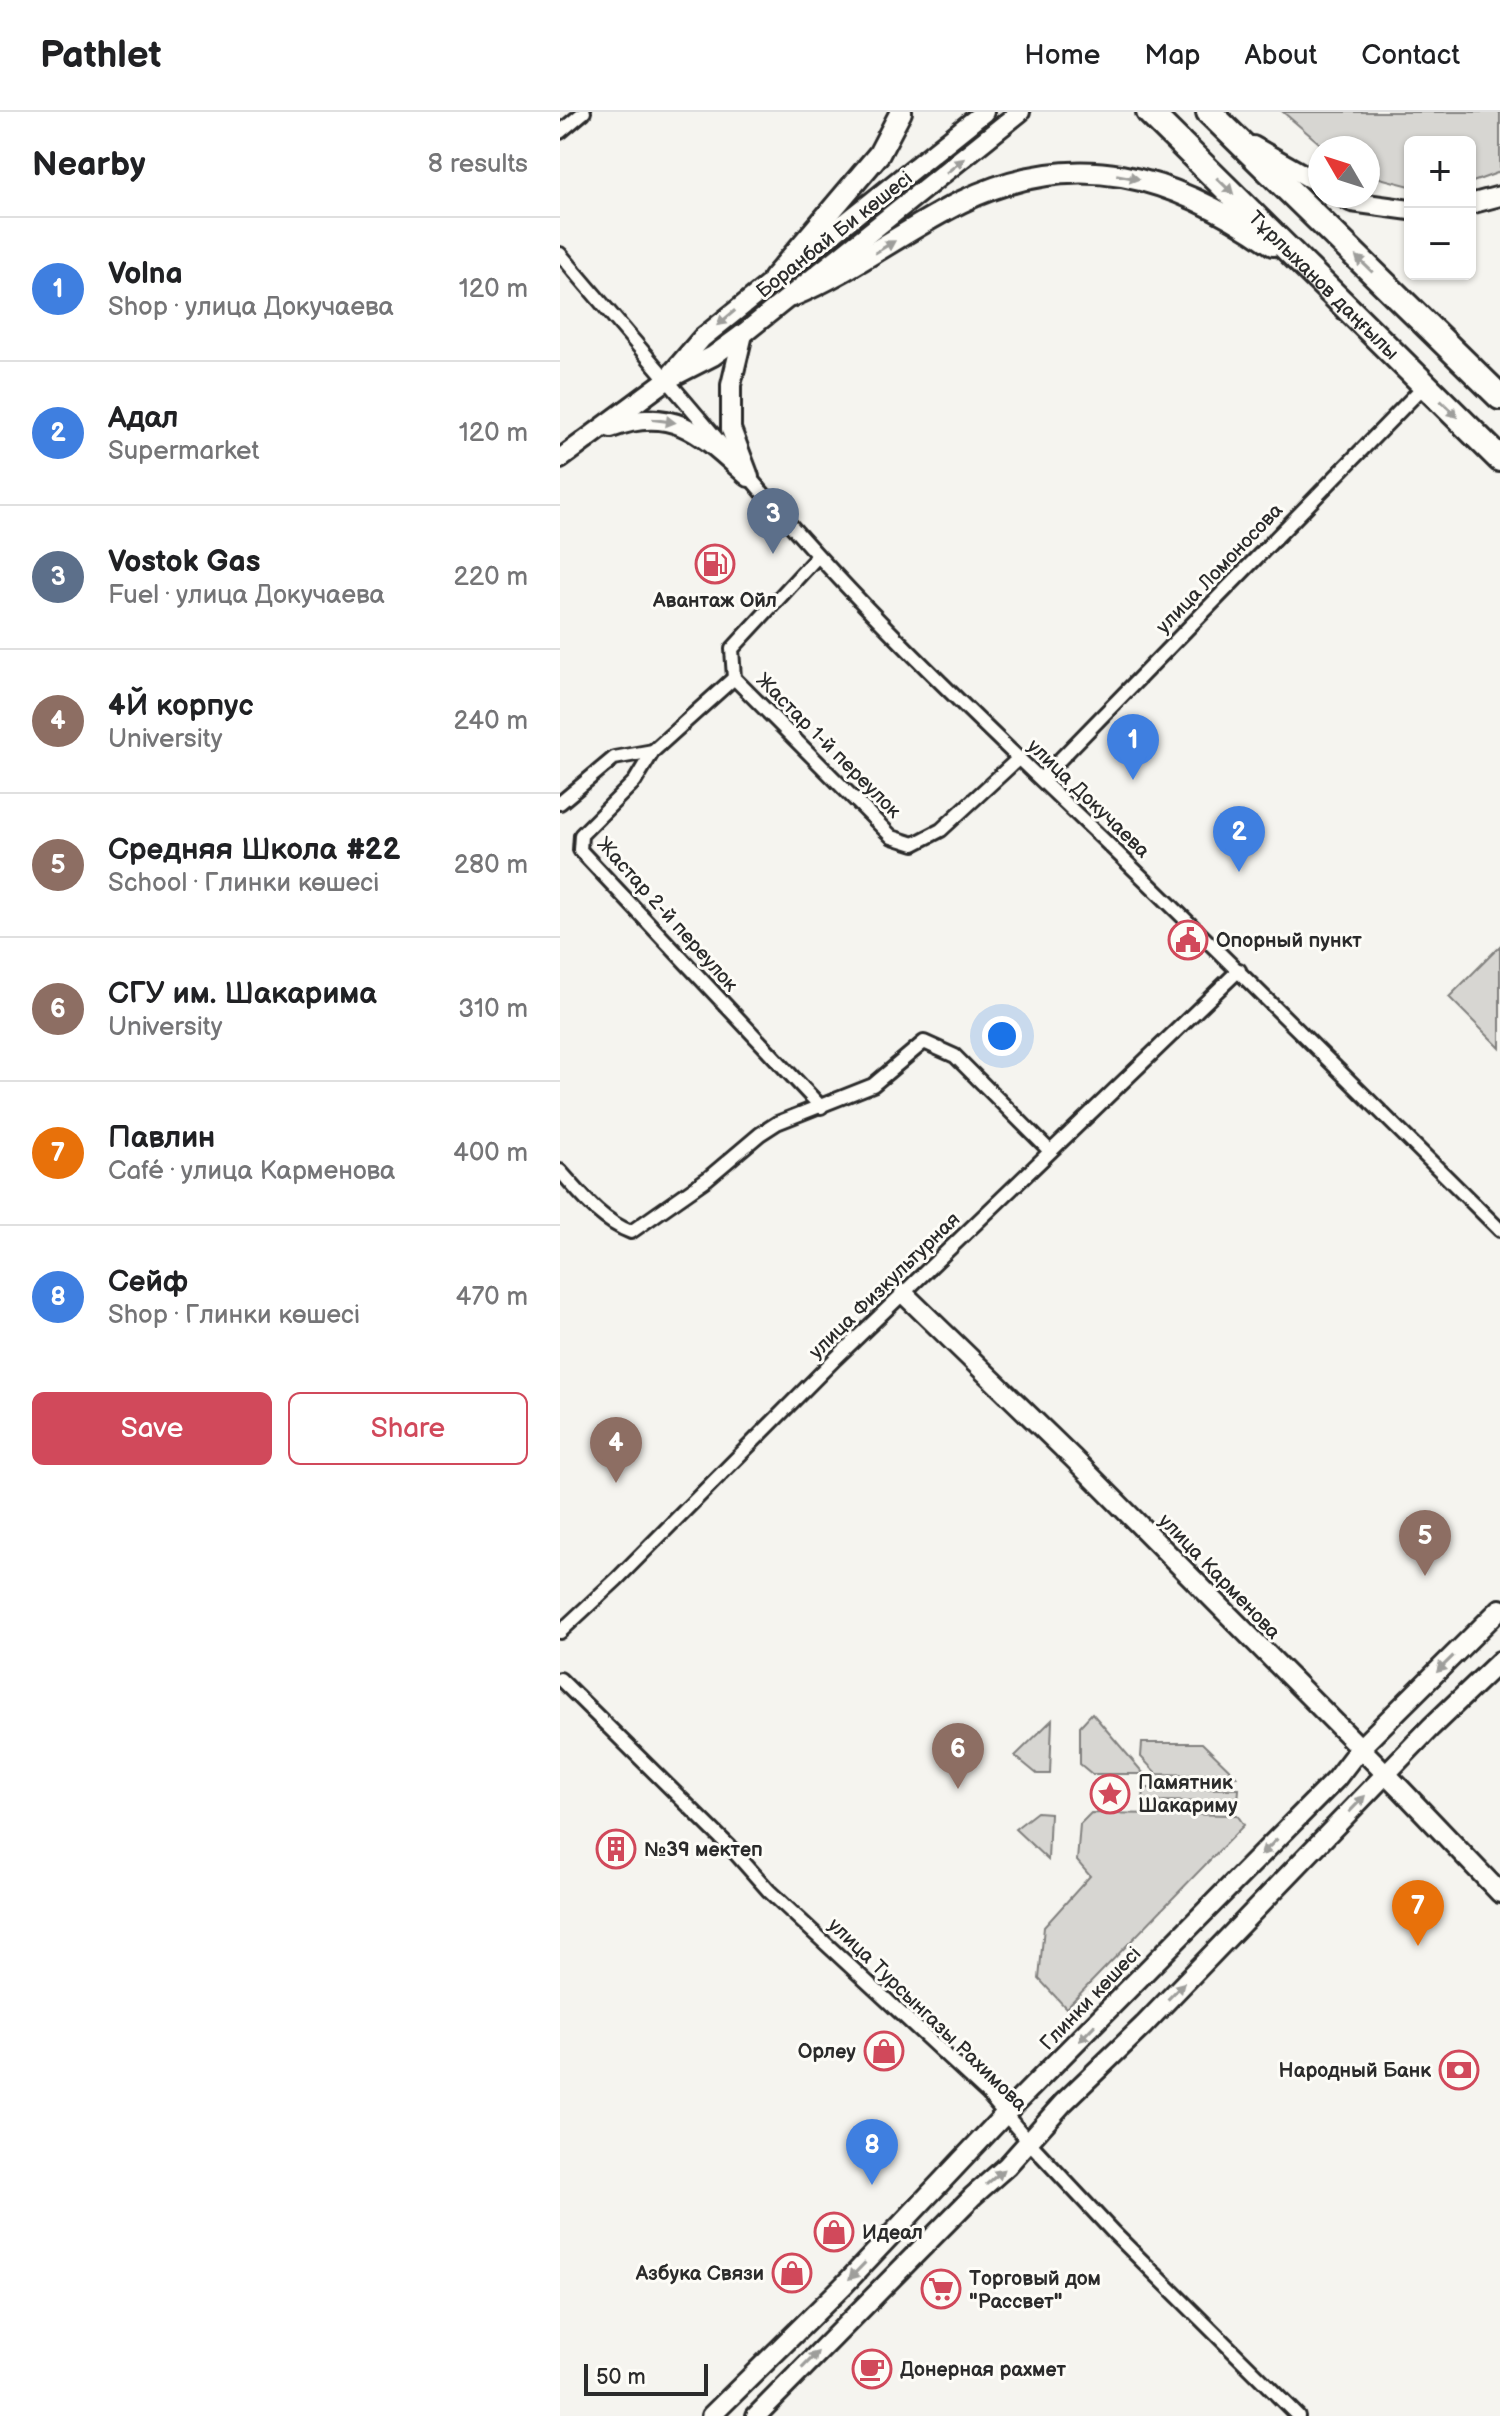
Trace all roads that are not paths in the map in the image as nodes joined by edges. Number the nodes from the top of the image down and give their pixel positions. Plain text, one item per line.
1 (584, 112) edge
2 (901, 112) edge
3 (984, 112) edge
4 (1020, 112) edge
5 (1149, 112) edge
6 (1209, 112) edge
7 (560, 132) edge
8 (1231, 134) junction
9 (1308, 177) edge
10 (1500, 196) edge
11 (1476, 202) edge
12 (1380, 206) edge
13 (1404, 209) edge
14 (560, 254) edge
15 (1318, 278) junction
16 (773, 279) junction
17 (792, 296) junction
18 (743, 334) junction
19 (668, 379) junction
20 (1425, 385) junction
21 (1500, 397) edge
22 (589, 437) junction
23 (560, 459) edge
24 (1500, 459) edge
25 (749, 477) junction
26 (817, 557) junction
27 (734, 678) junction
28 (653, 751) junction
29 (1019, 758) junction
30 (1041, 779) junction
31 (560, 803) edge
32 (1239, 970) junction
33 (821, 1107) junction
34 (1050, 1151) junction
35 (560, 1171) edge
36 (1500, 1230) edge
37 (904, 1294) junction
38 (1500, 1609) edge
39 (560, 1632) edge
40 (1500, 1661) edge
41 (560, 1679) edge
42 (1359, 1749) junction
43 (1386, 1775) junction
44 (1500, 1893) edge
45 (1006, 2113) junction
46 (1029, 2142) junction
47 (711, 2416) edge
48 (756, 2416) edge
49 (1298, 2416) edge

1 - 7 street
2 - 16 main road
3 - 16 main road, Боранбай Би көшесі
17 -> 4 main road, Боранбай Би көшесі
5 -> 15 highway, Тұрлыханов даңғылы
6 - 8 highway, Тұрлыханов даңғылы
8 - 9 main road
21 -> 8 highway, Тұрлыханов даңғылы
10 - 11 main road
12 - 13 main road
14 - 19 street, улица Докучаева
17 -> 15 main road
15 - 20 highway, Тұрлыханов даңғылы
16 -> 19 main road, Боранбай Би көшесі
17 - 18 main road, Боранбай Би көшесі
18 - 19 main road, Боранбай Би көшесі
18 - 25 main road
19 - 22 main road, Боранбай Би көшесі
19 - 25 street, улица Докучаева
20 -> 24 highway, Тұрлыханов даңғылы
20 - 30 street, улица Ломоносова
22 - 23 main road, Боранбай Би көшесі
22 -> 25 main road
25 - 26 street, улица Докучаева
26 - 27 street, Жастар 1-й переулок
26 - 29 street, улица Докучаева
27 - 28 street, Жастар 2-й переулок
27 - 29 street, Жастар 1-й переулок
28 - 31 street
28 - 33 street, Жастар 2-й переулок
29 - 30 street, улица Докучаева
30 - 32 street, улица Докучаева
32 - 34 street, улица Физкультурная
32 - 36 street, улица Докучаева
33 - 34 street
33 - 35 street
34 - 37 street, улица Физкультурная
37 - 39 street, улица Физкультурная
37 - 42 main road, улица Карменова
38 -> 42 main road, Глинки көшесі
40 - 43 main road
41 - 45 street, улица Турсынгазы Рахимова
42 - 43 main road, улица Карменова
42 -> 45 main road, Глинки көшесі
43 - 44 main road, улица Карменова
46 -> 43 main road
45 - 46 street, улица Турсынгазы Рахимова
45 -> 47 main road, Глинки көшесі
48 -> 46 main road
46 - 49 street, улица Турсынгазы Рахимова

